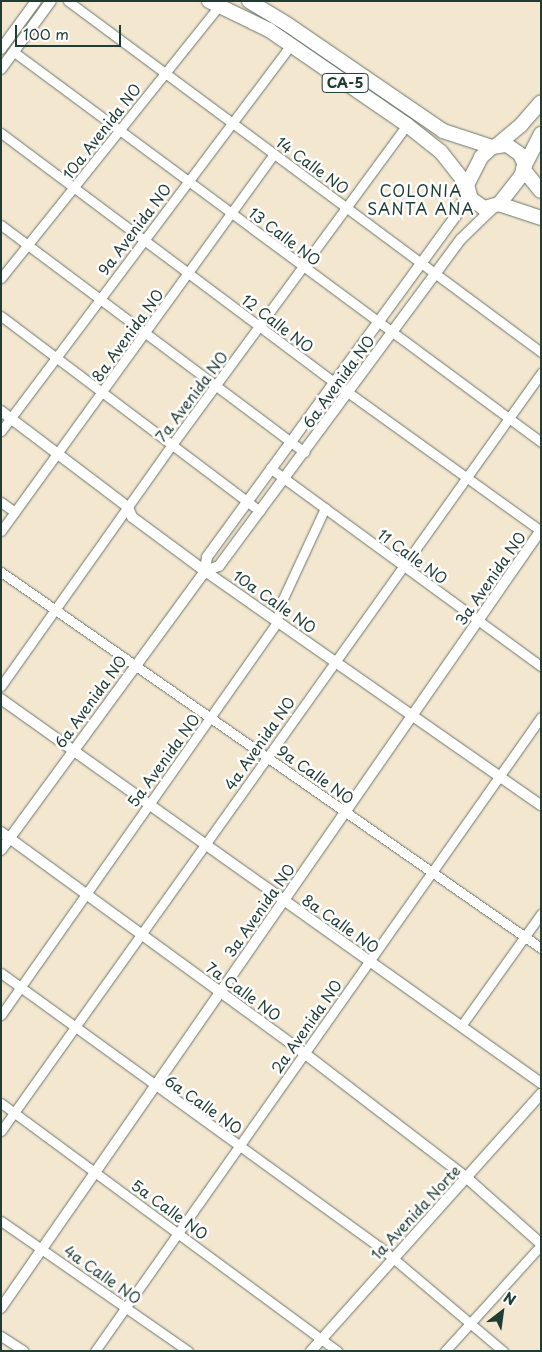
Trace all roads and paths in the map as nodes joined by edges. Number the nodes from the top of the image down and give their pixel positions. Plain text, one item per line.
1 (36, 1) edge
2 (51, 1) edge
3 (68, 1) edge
4 (249, 1) edge
5 (217, 3) edge
6 (2, 45) edge
7 (291, 45) junction
8 (14, 52) junction
9 (1, 69) edge
10 (353, 70) junction
11 (164, 72) junction
12 (541, 102) edge
13 (232, 123) junction
14 (407, 125) junction
15 (118, 130) junction
16 (1, 133) edge
17 (541, 134) edge
18 (494, 146) junction
19 (274, 154) junction
20 (524, 167) junction
21 (188, 180) junction
22 (74, 187) junction
23 (467, 188) junction
24 (541, 191) edge
25 (497, 205) junction
26 (347, 207) junction
27 (231, 213) junction
28 (541, 218) edge
29 (1, 225) edge
30 (144, 240) junction
31 (28, 245) junction
32 (422, 262) junction
33 (304, 267) junction
34 (437, 272) junction
35 (188, 273) junction
36 (1, 278) edge
37 (99, 300) junction
38 (1, 316) edge
39 (378, 322) junction
40 (260, 326) junction
41 (392, 332) junction
42 (144, 334) junction
43 (541, 352) edge
44 (55, 357) junction
45 (541, 373) edge
46 (335, 383) junction
47 (216, 386) junction
48 (348, 392) junction
49 (101, 393) junction
50 (1, 411) edge
51 (11, 418) junction
52 (507, 418) junction
53 (1, 431) edge
54 (290, 441) junction
55 (541, 442) edge
56 (171, 446) junction
57 (304, 452) junction
58 (58, 454) junction
59 (270, 468) junction
60 (465, 476) junction
61 (285, 479) junction
62 (246, 501) junction
63 (1, 502) edge
64 (128, 506) junction
65 (325, 508) junction
66 (260, 511) junction
67 (15, 512) junction
68 (541, 530) edge
69 (1, 531) edge
70 (402, 565) junction
71 (205, 571) junction
72 (1, 572) edge
73 (56, 610) junction
74 (478, 620) junction
75 (277, 622) junction
76 (334, 660) junction
77 (136, 664) junction
78 (541, 666) edge
79 (1, 686) edge
80 (1, 700) edge
81 (412, 715) junction
82 (212, 717) junction
83 (541, 717) edge
84 (73, 750) junction
85 (267, 756) junction
86 (499, 775) junction
87 (148, 804) junction
88 (541, 805) edge
89 (346, 811) junction
90 (5, 835) edge
91 (204, 844) junction
92 (1, 850) edge
93 (431, 871) junction
94 (86, 893) junction
95 (284, 900) junction
96 (541, 914) edge
97 (142, 935) junction
98 (525, 936) junction
99 (541, 948) edge
100 (368, 961) junction
101 (1, 973) edge
102 (20, 987) junction
103 (220, 992) junction
104 (1, 1016) edge
105 (461, 1026) junction
106 (76, 1027) junction
107 (304, 1053) junction
108 (541, 1084) edge
109 (155, 1086) junction
110 (541, 1094) edge
111 (1, 1102) edge
112 (15, 1112) junction
113 (1, 1131) edge
114 (239, 1145) junction
115 (96, 1171) junction
116 (466, 1178) junction
117 (1, 1221) edge
118 (179, 1232) junction
119 (541, 1244) edge
120 (42, 1249) junction
121 (392, 1258) junction
122 (126, 1307) junction
123 (1, 1308) edge
124 (471, 1321) junction
125 (1, 1336) edge
126 (322, 1339) junction
127 (24, 1351) edge
128 (95, 1351) edge
129 (188, 1351) edge
130 (311, 1351) edge
131 (337, 1351) edge
132 (445, 1351) edge
133 (503, 1351) edge

1 - 6 street
2 - 8 street
3 - 11 street, 14 Calle NO
4 - 10 highway, CA-5
5 - 7 highway, CA-5
5 - 11 street, 10a Avenida NO
7 - 10 highway
7 - 13 street, 9a Avenida NO
7 - 14 highway, CA-5
8 - 9 street
8 - 15 street, 13 Calle NO
10 - 18 highway, CA-5
11 - 13 street, 14 Calle NO
11 - 15 street, 10a Avenida NO
12 - 18 highway
13 - 19 street, 14 Calle NO
13 - 21 street, 9a Avenida NO
14 - 23 highway, CA-5
14 - 26 street, 7a Avenida NO
15 - 21 street, 13 Calle NO
15 - 22 street, 10a Avenida NO
16 - 22 street, 12 Calle NO
17 - 20 highway
18 - 20 highway, CA-5
18 - 23 highway
19 - 26 street, 14 Calle NO
19 - 27 street, 8a Avenida NO
20 - 24 highway
20 - 25 highway
21 - 27 street, 13 Calle NO
21 - 30 street, 9a Avenida NO
22 - 30 street, 12 Calle NO
22 - 31 street, 10a Avenida NO
23 - 25 highway, CA-5
23 - 32 street, 6a Avenida NO
25 - 28 highway
25 - 34 street, 6a Avenida NO
26 - 32 street, 14 Calle NO
26 - 33 street, 7a Avenida NO
27 - 33 street, 13 Calle NO
27 - 35 street, 8a Avenida NO
29 - 31 street
30 - 35 street, 12 Calle NO
30 - 37 street, 9a Avenida NO
31 - 36 street, 10a Avenida NO
31 - 37 street
32 - 34 street, 14 Calle NO
32 - 39 street, 6a Avenida NO
33 - 39 street, 13 Calle NO
33 - 40 street, 7a Avenida NO
34 - 41 street, 6a Avenida NO
34 - 43 street, 14 Calle NO
35 - 40 street, 12 Calle NO
35 - 42 street, 8a Avenida NO
37 - 42 street
37 - 44 street, 9a Avenida NO
38 - 44 street
39 - 41 street, 13 Calle NO
39 - 46 street, 6a Avenida NO
40 - 46 street, 12 Calle NO
40 - 47 street, 7a Avenida NO
41 - 48 street, 6a Avenida NO
41 - 52 street, 13 Calle NO
42 - 47 street
42 - 49 street, 8a Avenida NO
44 - 49 street
44 - 51 street, 9a Avenida NO
45 - 52 street, 4a Avenida NO
46 - 48 street, 12 Calle NO
46 - 54 street, 6a Avenida NO
47 - 54 street
47 - 56 street, 7a Avenida NO
48 - 57 street, 6a Avenida NO
48 - 60 street, 12 Calle NO
49 - 56 street
49 - 58 street, 8a Avenida NO
50 - 51 street, 10a Calle NO
51 - 53 street, 9a Avenida NO
51 - 58 street, 10a Calle NO
52 - 55 street, 13 Calle NO
52 - 60 street, 4a Avenida NO
54 - 57 street
54 - 59 street, 6a Avenida NO
56 - 62 street
56 - 64 street, 7a Avenida NO
57 - 61 street, 6a Avenida NO
58 - 64 street, 10a Calle NO
58 - 67 street, 8a Avenida NO
59 - 61 street, 11 Calle NO
59 - 62 street, 6a Avenida NO
60 - 68 street, 12 Calle NO
60 - 70 street, 4a Avenida NO
61 - 65 street, 11 Calle NO
61 - 66 street, 6a Avenida NO
62 - 66 street
62 - 71 street, 6a Avenida NO
63 - 67 street
64 - 71 street, 10a Calle NO
64 - 73 street, 7a Avenida NO
65 - 70 street, 11 Calle NO
65 - 75 street, 5a Avenida NO
66 - 71 street, 6a Avenida NO
67 - 69 street, 8a Avenida NO
68 - 74 street, 3a Avenida NO
70 - 74 street, 11 Calle NO
70 - 76 street, 4a Avenida NO
71 - 75 street, 10a Calle NO
71 - 77 street, 6a Avenida NO
72 - 73 street, 9a Calle NO
73 - 77 street, 9a Calle NO
73 - 79 street, 7a Avenida NO
74 - 78 street, 11 Calle NO
74 - 81 street, 3a Avenida NO
75 - 76 street, 10a Calle NO
75 - 82 street, 5a Avenida NO
76 - 81 street, 10a Calle NO
76 - 85 street, 4a Avenida NO
77 - 82 street, 9a Calle NO
77 - 84 street, 6a Avenida NO
80 - 84 street, 8a Calle NO
81 - 86 street, 10a Calle NO
81 - 89 street, 3a Avenida NO
82 - 85 street, 9a Calle NO
82 - 87 street, 5a Avenida NO
83 - 86 street, 2a Avenida NO
84 - 87 street, 8a Calle NO
84 - 90 street, 6a Avenida NO
85 - 89 street, 9a Calle NO
85 - 91 street, 4a Avenida NO
86 - 88 street, 10a Calle NO
86 - 93 street, 2a Avenida NO
87 - 91 street, 8a Calle NO
87 - 94 street, 5a Avenida NO
89 - 93 street, 9a Calle NO
89 - 95 street, 3a Avenida NO
90 - 92 street, 6a Avenida NO
90 - 94 street, 7a Calle NO
91 - 95 street, 8a Calle NO
91 - 97 street, 4a Avenida NO
93 - 98 street, 9a Calle NO
93 - 100 street, 2a Avenida NO
94 - 97 street, 7a Calle NO
94 - 102 street, 5a Avenida NO
95 - 100 street, 8a Calle NO
95 - 103 street, 3a Avenida NO
96 - 98 street
97 - 103 street, 7a Calle NO
97 - 106 street, 4a Avenida NO
98 - 99 street, 9a Calle NO
98 - 105 street
100 - 105 street, 8a Calle NO
100 - 107 street, 2a Avenida NO
101 - 102 street, 6a Calle NO
102 - 104 street, 5a Avenida NO
102 - 106 street, 6a Calle NO
103 - 107 street, 7a Calle NO
103 - 109 street, 3a Avenida NO
105 - 108 street, 8a Calle NO
106 - 109 street, 6a Calle NO
106 - 112 street, 4a Avenida NO
107 - 114 street, 2a Avenida NO
107 - 116 street, 7a Calle NO
109 - 114 street, 6a Calle NO
109 - 115 street, 3a Avenida NO
110 - 116 street, 1a Avenida Norte
111 - 112 street, 5a Calle NO
112 - 113 street, 4a Avenida NO
112 - 115 street, 5a Calle NO
114 - 118 street, 2a Avenida NO
114 - 121 street, 6a Calle NO
115 - 118 street, 5a Calle NO
115 - 120 street, 3a Avenida NO
116 - 119 street, 7a Calle NO
116 - 121 street, 1a Avenida Norte
117 - 120 street, 4a Calle NO
118 - 122 street, 2a Avenida NO
118 - 126 street, 5a Calle NO
119 - 124 street
120 - 122 street, 4a Calle NO
120 - 123 street, 3a Avenida NO
121 - 124 street, 6a Calle NO
121 - 126 street, 1a Avenida Norte
122 - 128 street, 2a Avenida NO
122 - 129 street, 4a Calle NO
124 - 132 street
124 - 133 street, 6a Calle NO
125 - 127 street
126 - 130 street, 1a Avenida Norte
126 - 131 street, 5a Calle NO

